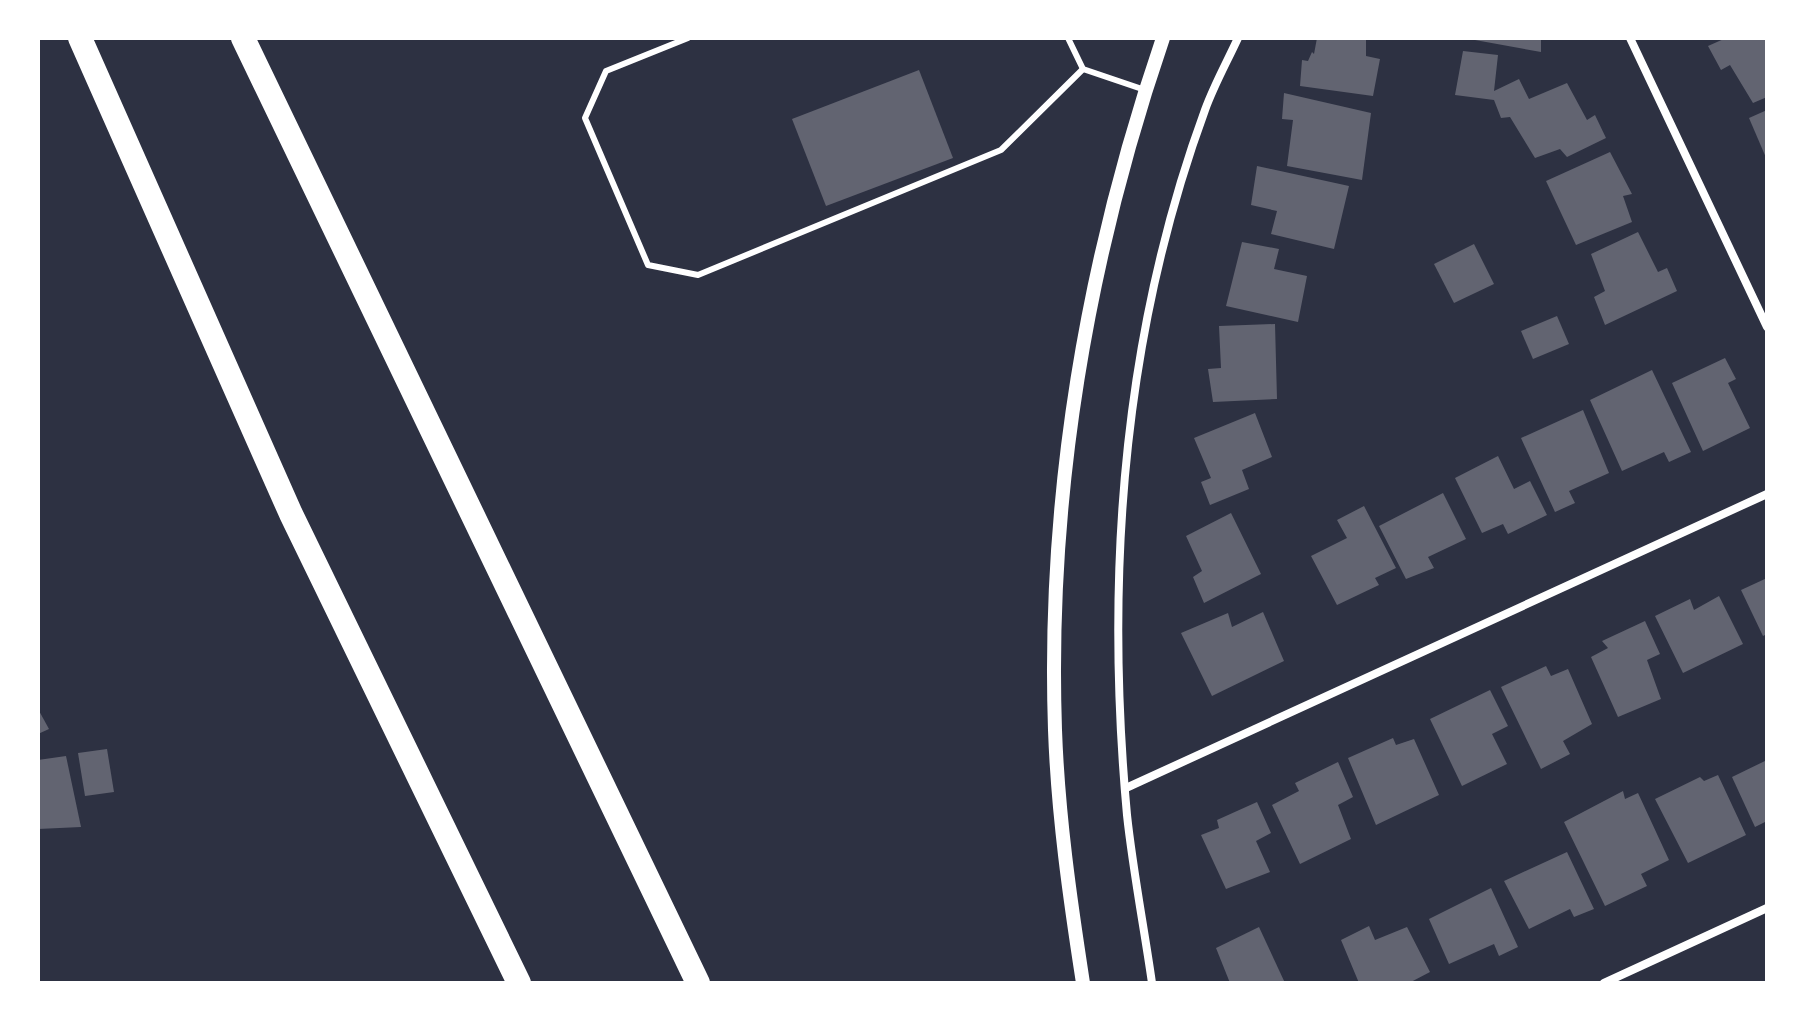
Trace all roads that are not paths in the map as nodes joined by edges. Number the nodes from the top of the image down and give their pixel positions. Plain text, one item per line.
1 (80, 38) edge
2 (243, 38) edge
3 (256, 38) edge
4 (688, 38) edge
5 (1068, 38) edge
6 (1163, 38) edge
7 (1238, 38) edge
8 (1630, 38) edge
9 (1083, 69) junction
10 (1147, 90) junction
11 (271, 99) junction
12 (1767, 327) edge
13 (1767, 494) edge
14 (1126, 788) junction
15 (1767, 908) edge
16 (519, 983) edge
17 (698, 983) edge
18 (1083, 983) edge
19 (1152, 983) edge
20 (1604, 983) edge

1 - 16 highway
2 - 11 highway
3 - 11 highway
4 - 9 lane
5 - 9 lane
6 - 10 street
7 - 14 street
8 - 12 street
9 - 10 lane
10 - 18 street
11 - 17 highway
13 - 14 street
14 - 19 street
15 - 20 street

